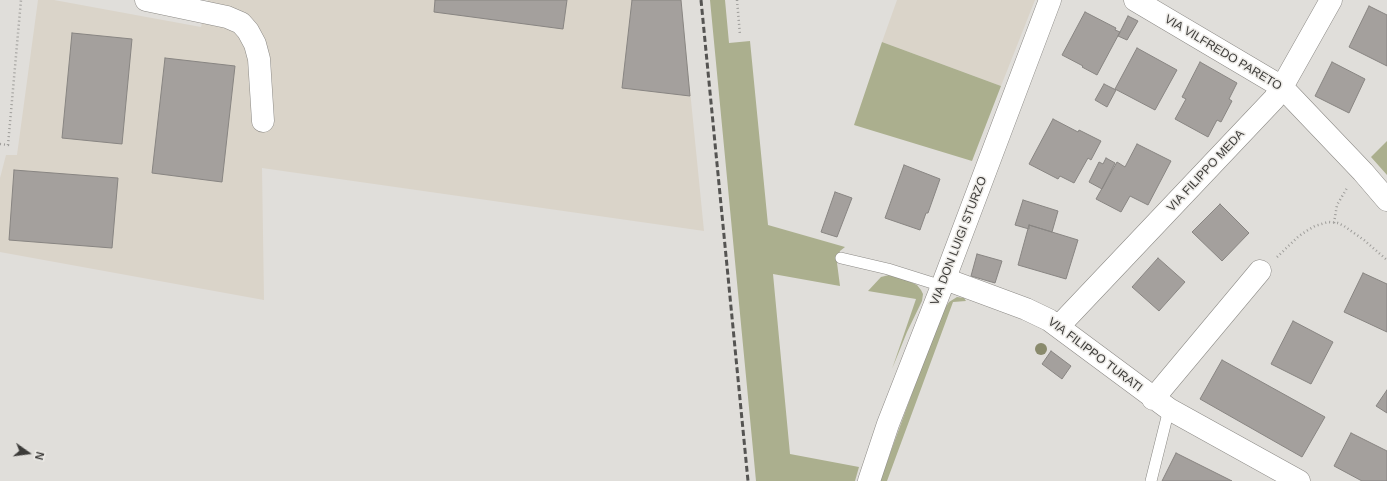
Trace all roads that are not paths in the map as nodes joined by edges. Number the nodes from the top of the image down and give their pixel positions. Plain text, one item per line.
1 (146, 0) edge
2 (1050, 0) edge
3 (1135, 0) edge
4 (1330, 0) edge
5 (1282, 87) junction
6 (263, 121) dead end
7 (1387, 200) edge
8 (841, 258) dead end
9 (1267, 266) road end
10 (943, 283) junction
11 (1059, 326) junction
12 (1161, 404) junction
13 (868, 481) edge
14 (1151, 481) edge
15 (1299, 481) edge

1 - 6 street
2 - 10 street, VIA DON LUIGI STURZO
3 - 5 street, VIA VILFREDO PARETO
4 - 5 street, VIA FILIPPO MEDA
5 - 7 street, VIA VILFREDO PARETO
5 - 11 street, VIA FILIPPO MEDA
8 - 10 lane
9 - 12 street, VIA FILIPPO TURATI
10 - 11 street, VIA FILIPPO TURATI
10 - 13 street, VIA DON LUIGI STURZO
11 - 12 street, VIA FILIPPO TURATI
12 - 14 lane
12 - 15 street, VIA FILIPPO TURATI

